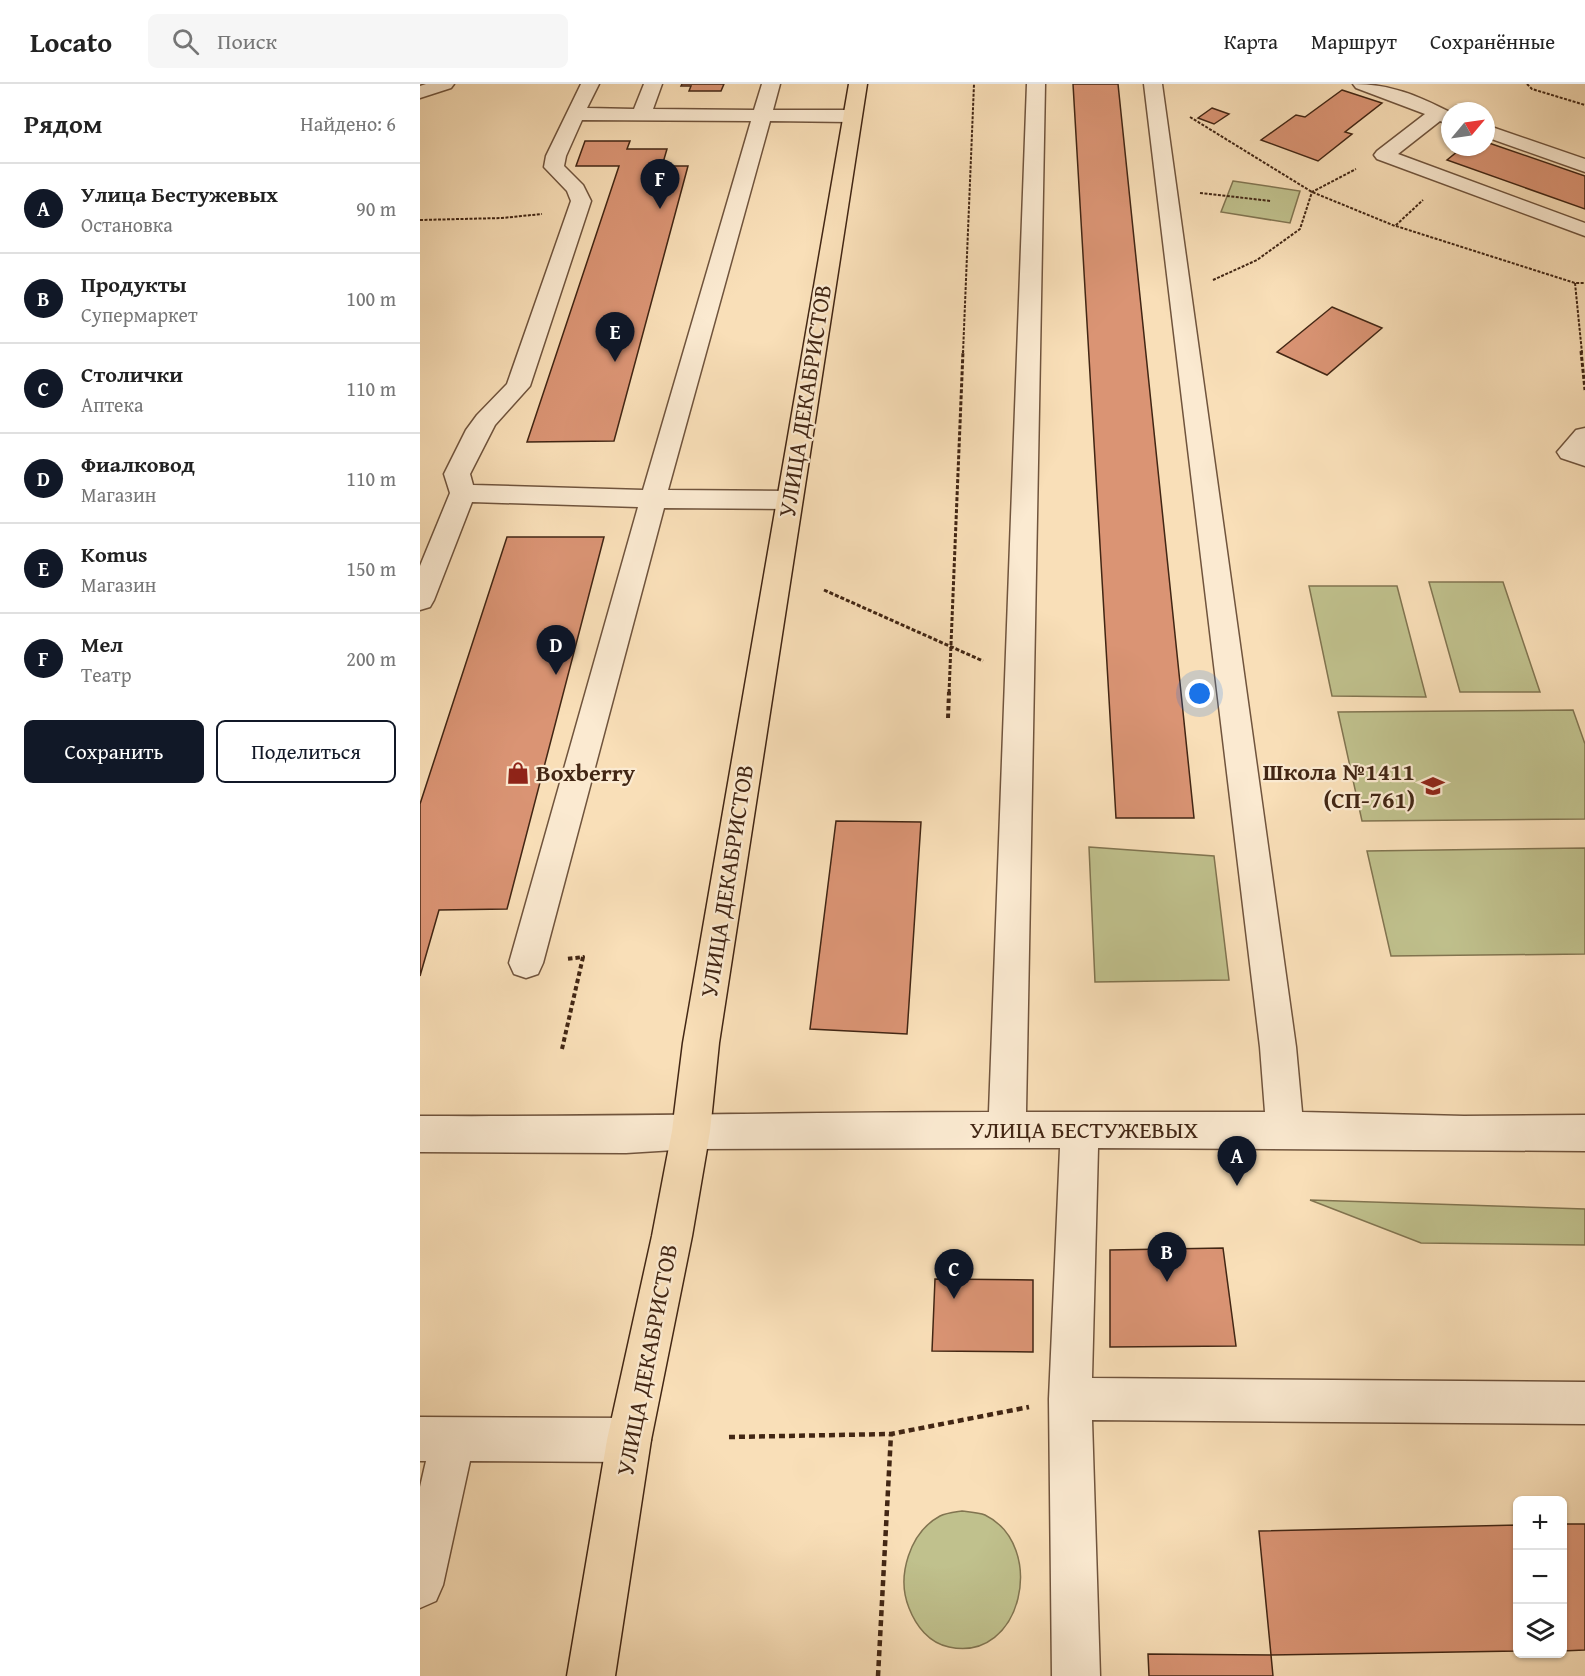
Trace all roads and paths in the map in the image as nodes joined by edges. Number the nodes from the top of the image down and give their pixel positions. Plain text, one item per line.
1 (445, 84) edge
2 (590, 84) edge
3 (653, 84) edge
4 (771, 84) edge
5 (858, 84) edge
6 (974, 84) edge
7 (1036, 84) edge
8 (1362, 84) edge
9 (1429, 84) edge
10 (1527, 84) edge
11 (1153, 89) edge
12 (420, 92) edge
13 (1415, 102) junction
14 (1585, 105) edge
15 (575, 114) junction
16 (641, 115) junction
17 (1441, 115) edge
18 (851, 116) junction
19 (763, 117) junction
20 (1441, 119) edge
21 (1495, 134) edge
22 (1384, 155) junction
23 (1585, 166) edge
24 (1446, 178) junction
25 (1168, 192) junction
26 (1312, 192) junction
27 (1271, 201) dead end
28 (578, 210) junction
29 (420, 220) edge
30 (1395, 226) junction
31 (1585, 230) edge
32 (1575, 283) junction
33 (1585, 283) edge
34 (1181, 295) junction
35 (1585, 390) edge
36 (1585, 436) edge
37 (1585, 458) edge
38 (463, 493) junction
39 (653, 499) junction
40 (789, 500) junction
41 (824, 590) dead end
42 (420, 600) edge
43 (951, 646) junction
44 (1019, 677) junction
45 (948, 718) dead end
46 (526, 963) joint
47 (562, 1049) dead end
48 (1007, 1130) junction
49 (1080, 1130) junction
50 (1285, 1130) junction
51 (691, 1131) junction
52 (1585, 1132) edge
53 (420, 1134) edge
54 (1071, 1399) junction
55 (1585, 1403) edge
56 (891, 1434) junction
57 (729, 1437) dead end
58 (437, 1439) edge
59 (629, 1440) junction
60 (420, 1585) edge
61 (591, 1676) edge
62 (878, 1676) edge
63 (1076, 1676) edge

1 - 12 street
2 - 15 street
3 - 16 street
4 - 19 street
5 - 18 main road, УЛИЦА ДЕКАБРИСТОВ
6 - 43 path
7 - 44 street
8 - 13 street
9 - 13 street
10 - 14 path
11 - 25 street
11 - 26 path
13 - 17 street
15 - 16 street
15 - 28 street
16 - 19 street
18 - 19 street
18 - 40 main road, УЛИЦА ДЕКАБРИСТОВ
19 - 39 street
20 - 22 street
21 - 23 street
22 - 24 street
22 - 26 path
24 - 30 path
24 - 31 street
25 - 27 path
25 - 34 street
26 - 30 path
26 - 34 path
28 - 29 path
28 - 38 street
30 - 32 path
32 - 33 path
32 - 35 path
34 - 50 street
36 - 37 street
38 - 39 street
38 - 42 street
39 - 40 street
39 - 46 street
40 - 51 main road, УЛИЦА ДЕКАБРИСТОВ
41 - 43 path
43 - 44 path
43 - 45 path
44 - 48 street
46 - 47 path
48 - 49 street, УЛИЦА БЕСТУЖЕВЫХ
48 - 51 street, УЛИЦА БЕСТУЖЕВЫХ
49 - 50 street, УЛИЦА БЕСТУЖЕВЫХ
49 - 54 street
50 - 52 street, УЛИЦА БЕСТУЖЕВЫХ
51 - 53 street, УЛИЦА БЕСТУЖЕВЫХ
51 - 59 main road, УЛИЦА ДЕКАБРИСТОВ
54 - 55 street
54 - 56 path
54 - 63 street
56 - 57 path
56 - 62 path
58 - 59 street
58 - 60 street
59 - 61 main road, УЛИЦА ДЕКАБРИСТОВ

